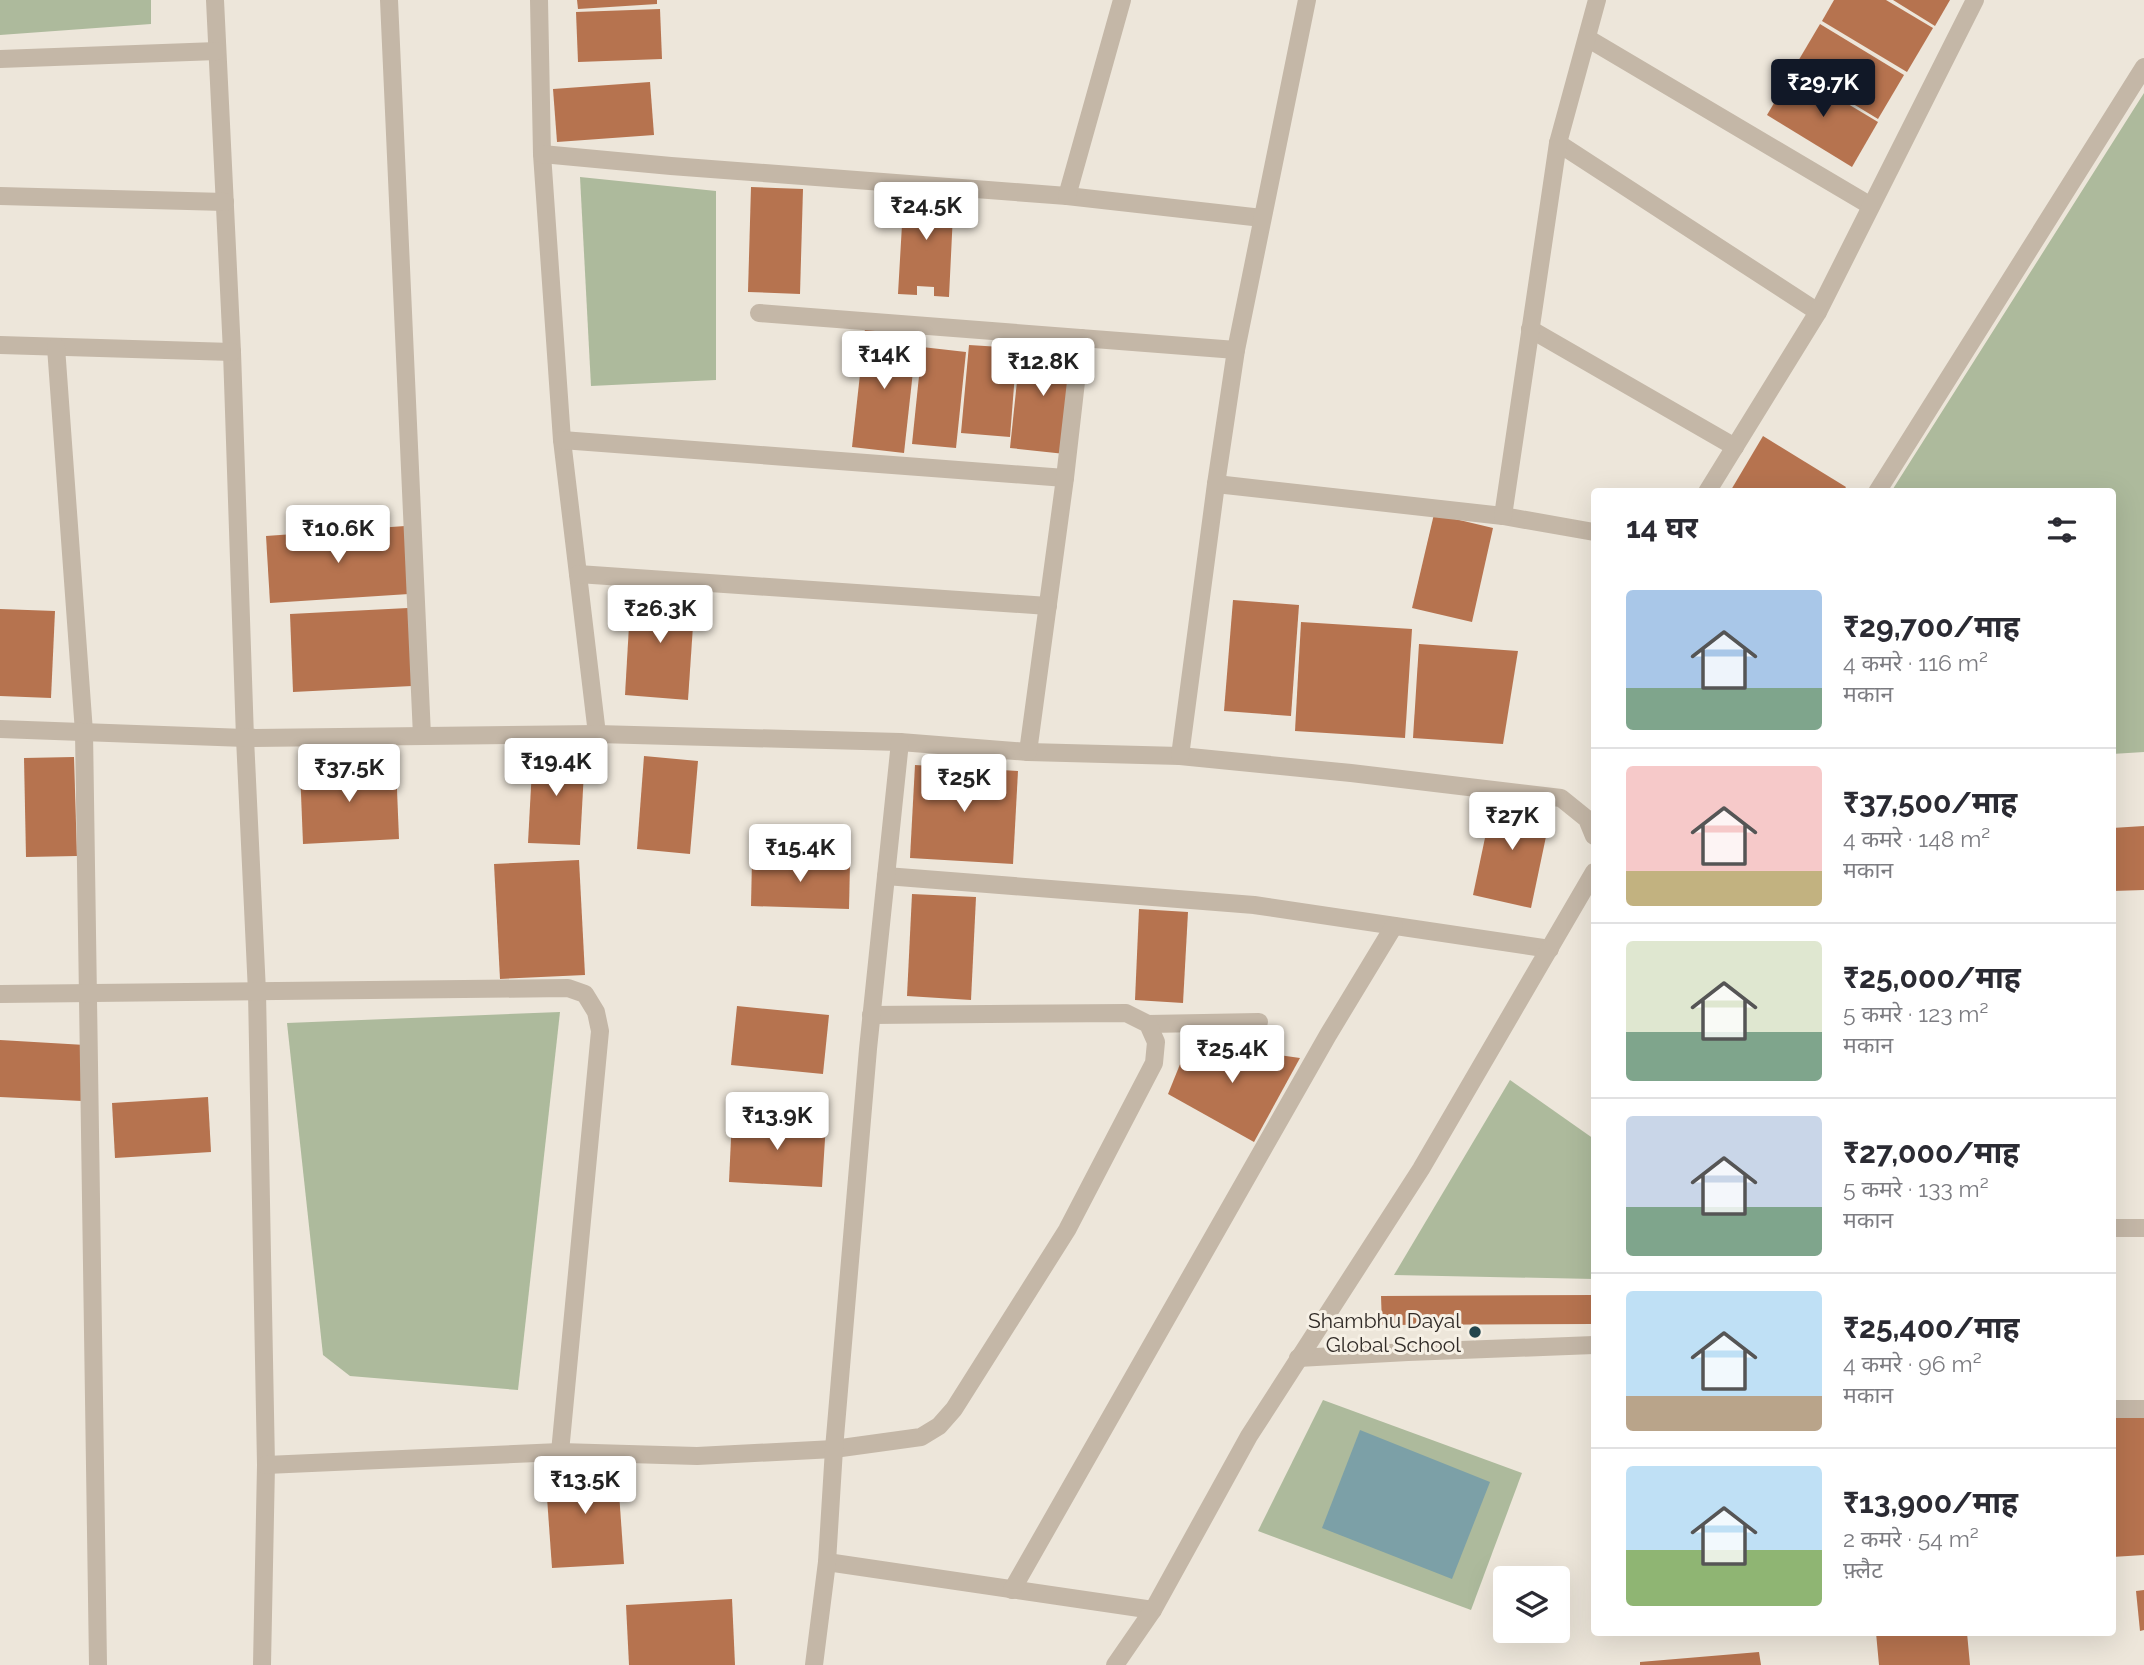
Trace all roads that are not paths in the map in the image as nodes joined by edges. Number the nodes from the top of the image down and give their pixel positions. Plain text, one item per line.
1 (215, 0) edge
2 (389, 0) edge
3 (539, 0) edge
4 (1122, 0) edge
5 (1307, 0) edge
6 (1597, 0) edge
7 (1975, 0) edge
8 (1587, 38) junction
9 (217, 51) junction
10 (0, 60) edge
11 (2144, 67) edge
12 (1558, 143) junction
13 (542, 154) junction
14 (0, 196) edge
15 (1067, 196) junction
16 (225, 202) junction
17 (1871, 206) junction
18 (1262, 218) junction
19 (1818, 312) junction
20 (760, 313) dead end
21 (1530, 329) junction
22 (1082, 338) junction
23 (0, 345) edge
24 (56, 347) junction
25 (1236, 350) junction
26 (232, 352) junction
27 (562, 440) junction
28 (1735, 447) junction
29 (1065, 478) junction
30 (1216, 484) junction
31 (1709, 488) edge
32 (1880, 488) edge
33 (1503, 516) junction
34 (1591, 531) edge
35 (578, 574) junction
36 (1048, 606) junction
37 (0, 729) edge
38 (84, 732) junction
39 (597, 734) junction
40 (422, 736) junction
41 (244, 738) junction
42 (900, 742) junction
43 (1028, 752) junction
44 (1180, 755) junction
45 (1591, 829) edge
46 (886, 876) junction
47 (1591, 877) edge
48 (1394, 926) junction
49 (1549, 950) junction
50 (257, 992) junction
51 (89, 993) junction
52 (0, 994) edge
53 (871, 1015) junction
54 (1259, 1022) dead end
55 (1148, 1024) junction
56 (2116, 1228) edge
57 (2144, 1228) edge
58 (1591, 1345) edge
59 (1298, 1358) junction
60 (2116, 1409) edge
61 (2144, 1409) edge
62 (834, 1449) junction
63 (560, 1452) junction
64 (266, 1465) junction
65 (827, 1562) junction
66 (1012, 1590) junction
67 (1153, 1610) junction
68 (99, 1665) edge
69 (262, 1665) edge
70 (814, 1665) edge
71 (1115, 1665) edge

1 - 9 street
2 - 40 street
3 - 13 street
4 - 15 street
5 - 18 street
6 - 8 street
7 - 17 street
8 - 12 street
8 - 17 street
9 - 10 street
9 - 16 street
11 - 32 street
12 - 19 street
12 - 21 street
13 - 15 street
13 - 27 street
14 - 16 street
15 - 18 street
16 - 26 street
17 - 19 street
18 - 25 street
19 - 28 street
20 - 22 street
21 - 28 street
21 - 33 street
22 - 25 street
22 - 29 street
23 - 24 street
24 - 26 street
24 - 38 street
25 - 30 street
26 - 41 street
27 - 29 street
27 - 35 street
28 - 31 street
29 - 36 street
30 - 33 street
30 - 44 street
33 - 34 street
35 - 36 street
35 - 39 street
36 - 43 street
37 - 38 street
38 - 41 street
38 - 51 street
39 - 40 street
39 - 42 street
40 - 41 street
41 - 50 street
42 - 43 street
42 - 46 street
43 - 44 street
44 - 45 street
46 - 48 street
46 - 53 street
47 - 49 street
48 - 49 street
48 - 66 street
49 - 59 street
50 - 51 street
50 - 63 street
50 - 64 street
51 - 52 street
51 - 68 street
53 - 55 street
53 - 62 street
54 - 55 street
55 - 62 street
56 - 57 street
58 - 59 street
59 - 67 street
60 - 61 street
62 - 63 street
62 - 65 street
63 - 64 street
64 - 69 street
65 - 66 street
65 - 70 street
66 - 67 street
67 - 71 street

